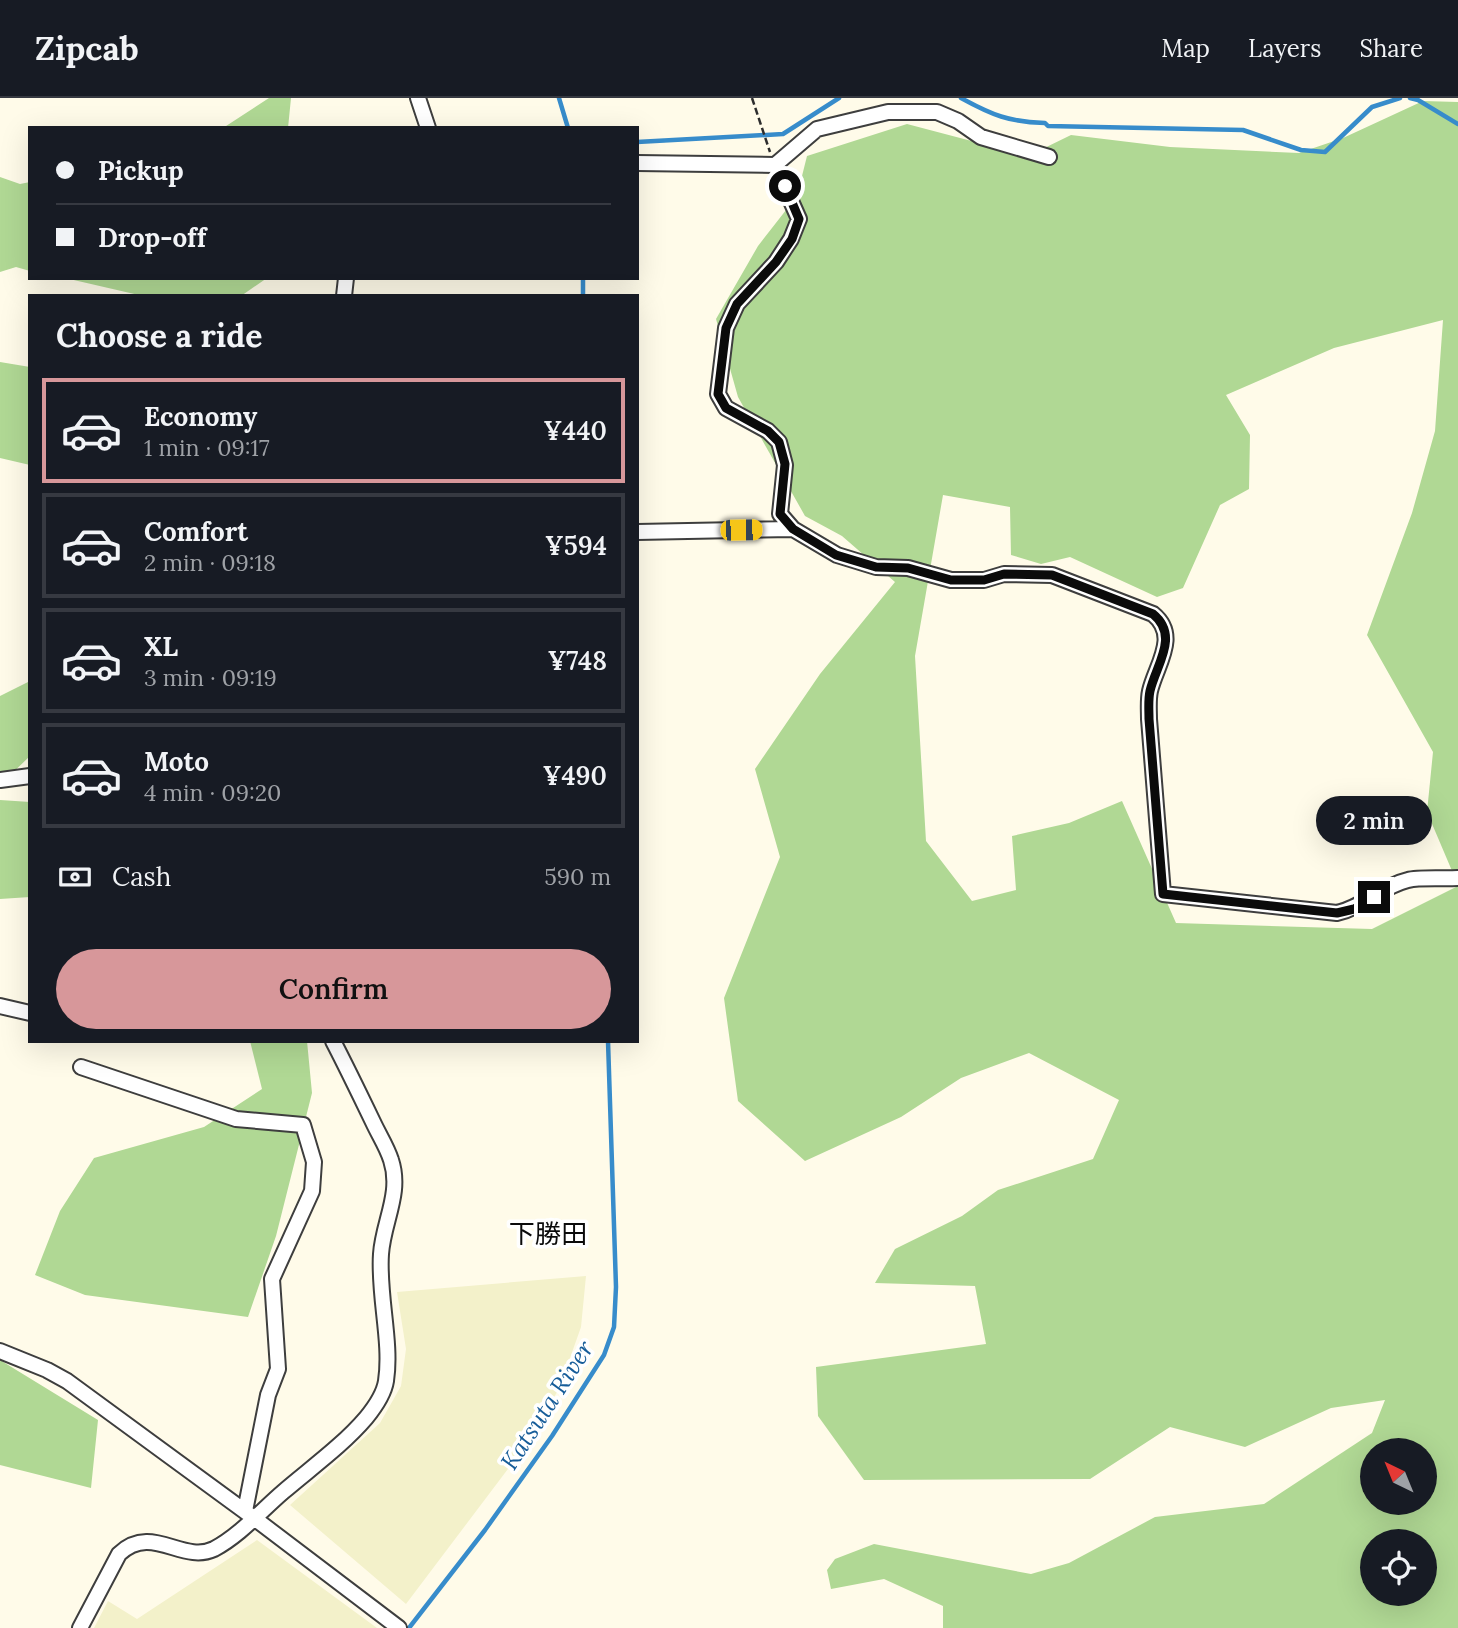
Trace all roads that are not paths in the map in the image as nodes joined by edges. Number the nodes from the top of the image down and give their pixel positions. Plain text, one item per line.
1 (418, 98) edge
2 (427, 126) edge
3 (1049, 157) dead end
4 (639, 163) edge
5 (775, 165) junction
6 (793, 529) junction
7 (639, 532) edge
8 (28, 776) edge
9 (0, 780) edge
10 (1458, 878) edge
11 (0, 1006) edge
12 (28, 1013) edge
13 (335, 1043) edge
14 (81, 1067) dead end
15 (0, 1351) edge
16 (249, 1514) junction
17 (80, 1628) edge
18 (399, 1628) edge

1 - 2 street
3 - 5 street
4 - 5 street
5 - 6 street
6 - 7 street
6 - 10 street
8 - 9 street
11 - 12 street
13 - 16 street
14 - 16 street
15 - 16 street
16 - 17 street
16 - 18 street

